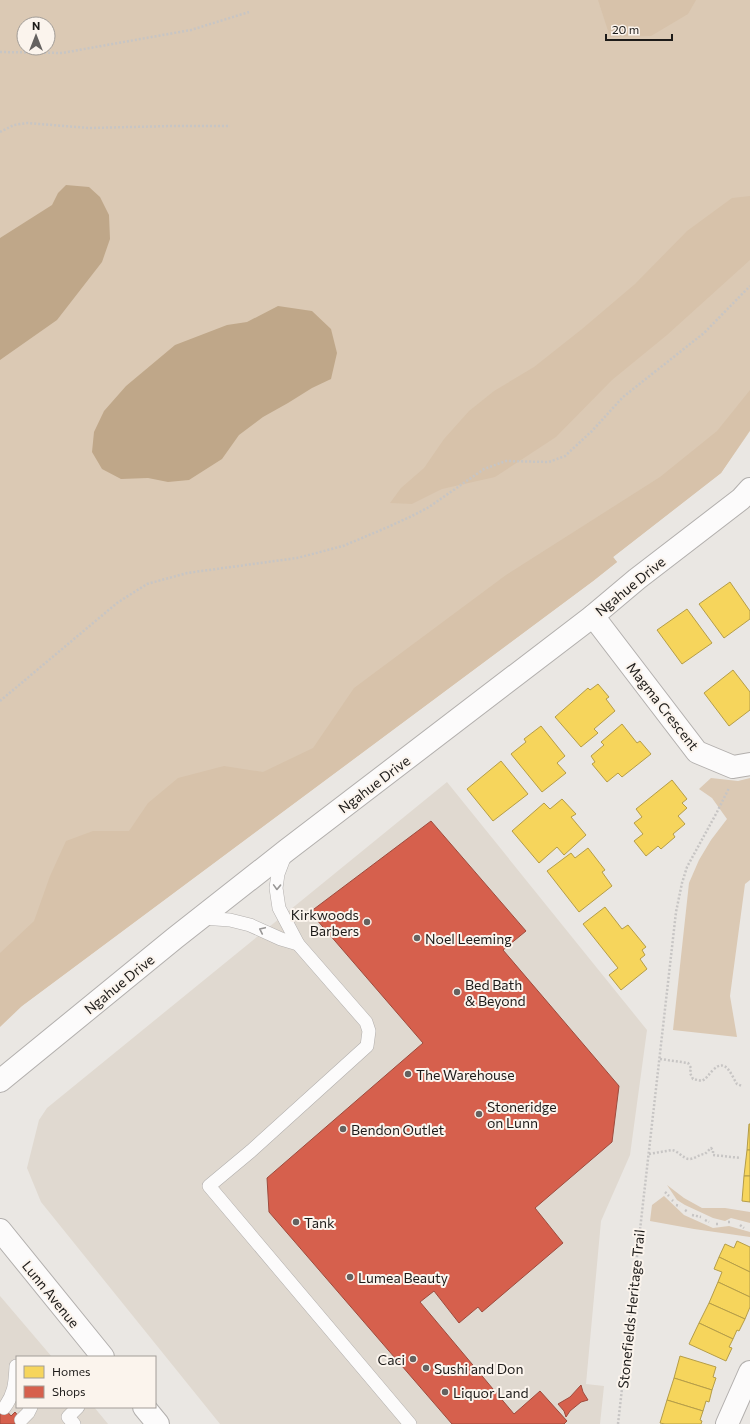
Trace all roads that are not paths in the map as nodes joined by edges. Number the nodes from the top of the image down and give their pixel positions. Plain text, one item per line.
1 (750, 489) edge
2 (593, 616) junction
3 (750, 764) edge
4 (287, 850) junction
5 (202, 918) junction
6 (298, 944) junction
7 (0, 1082) edge
8 (0, 1230) edge
9 (102, 1356) edge
10 (16, 1366) dead end
11 (750, 1372) edge
12 (4, 1408) dead end
13 (30, 1408) edge
14 (77, 1408) edge
15 (145, 1408) edge
16 (21, 1420) dead end
17 (74, 1424) edge
18 (158, 1424) edge
19 (410, 1424) edge
20 (727, 1424) edge

1 - 2 main road, Ngahue Drive
2 - 3 main road, Magma Crescent
2 - 4 main road, Ngahue Drive
4 - 5 main road, Ngahue Drive
4 -> 6 lane
6 -> 5 lane
5 - 7 main road, Ngahue Drive
6 - 19 lane
8 - 9 main road, Lunn Avenue
10 - 12 lane
11 - 20 main road
13 - 16 lane
14 - 17 lane
15 - 18 main road

